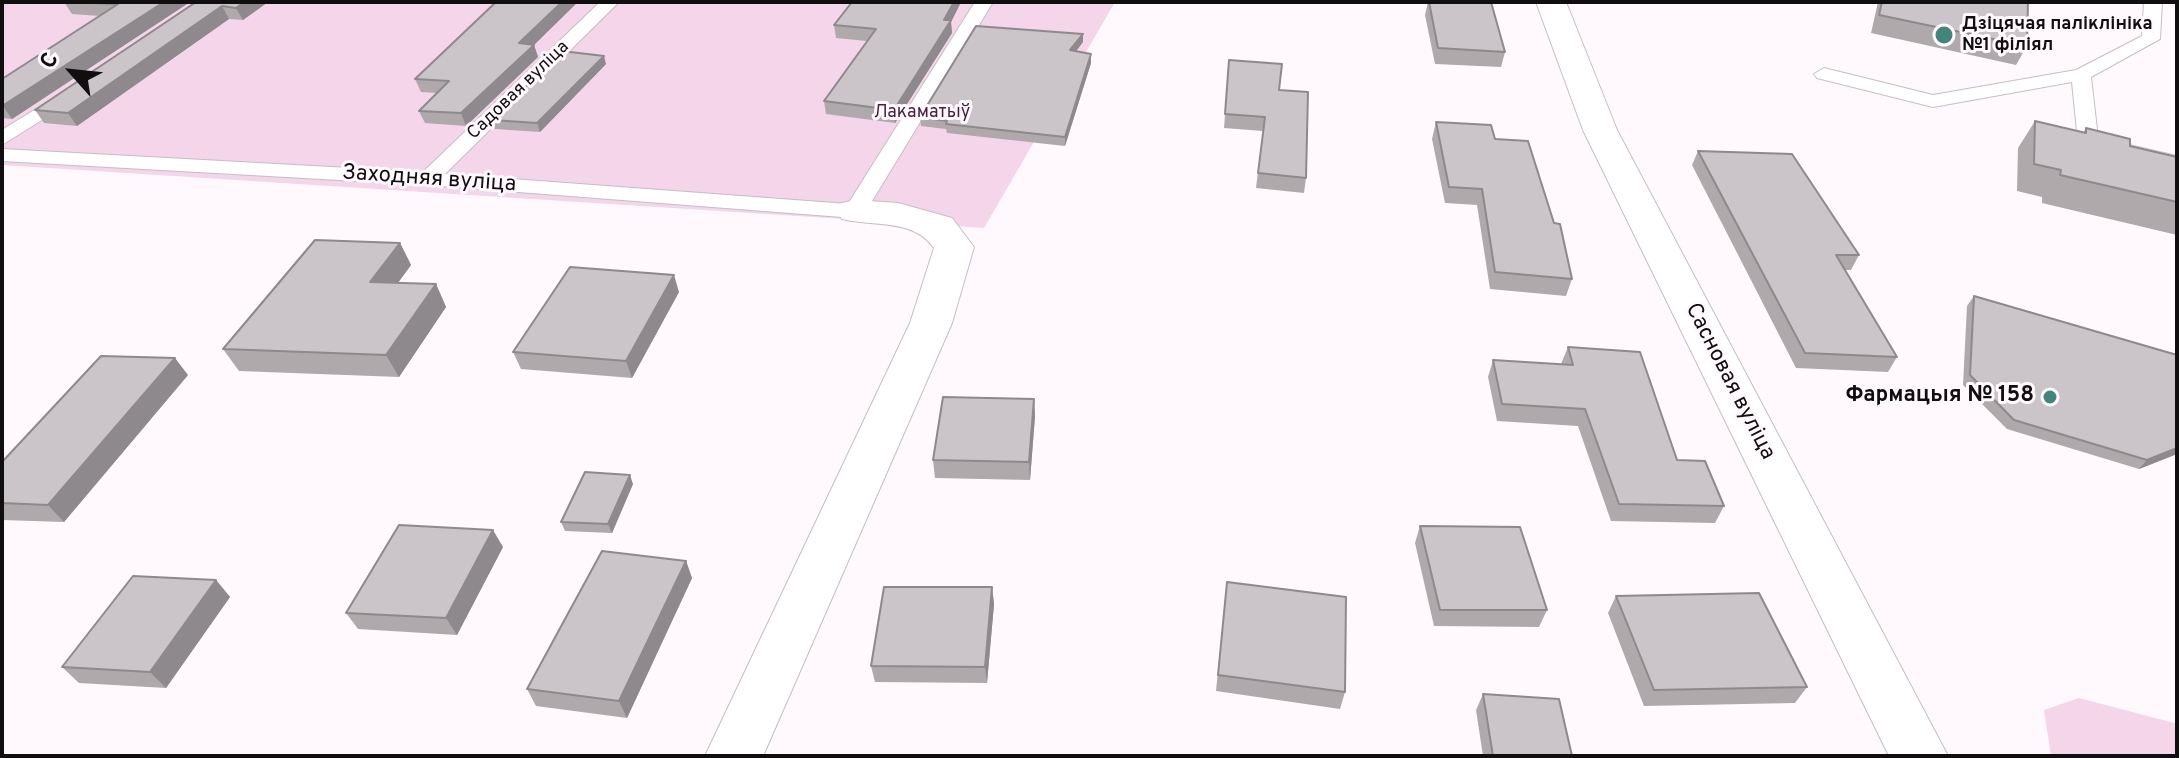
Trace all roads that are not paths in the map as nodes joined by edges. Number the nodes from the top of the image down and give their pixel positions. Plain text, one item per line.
1 (610, 2) edge
2 (984, 2) edge
3 (1551, 2) edge
4 (2153, 2) edge
5 (1824, 74) dead end
6 (2081, 75) junction
7 (79, 88) edge
8 (2, 139) edge
9 (2, 155) edge
10 (2177, 162) edge
11 (428, 179) junction
12 (855, 211) junction
13 (734, 756) edge
14 (1919, 756) edge

1 - 11 lane, Садовая вуліца
2 - 12 lane
3 - 14 street, Сасновая вуліца
4 - 6 lane
5 - 6 lane
6 - 10 lane
7 - 8 lane
9 - 11 lane, Заходняя вуліца
11 - 12 lane, Заходняя вуліца
12 - 13 street

